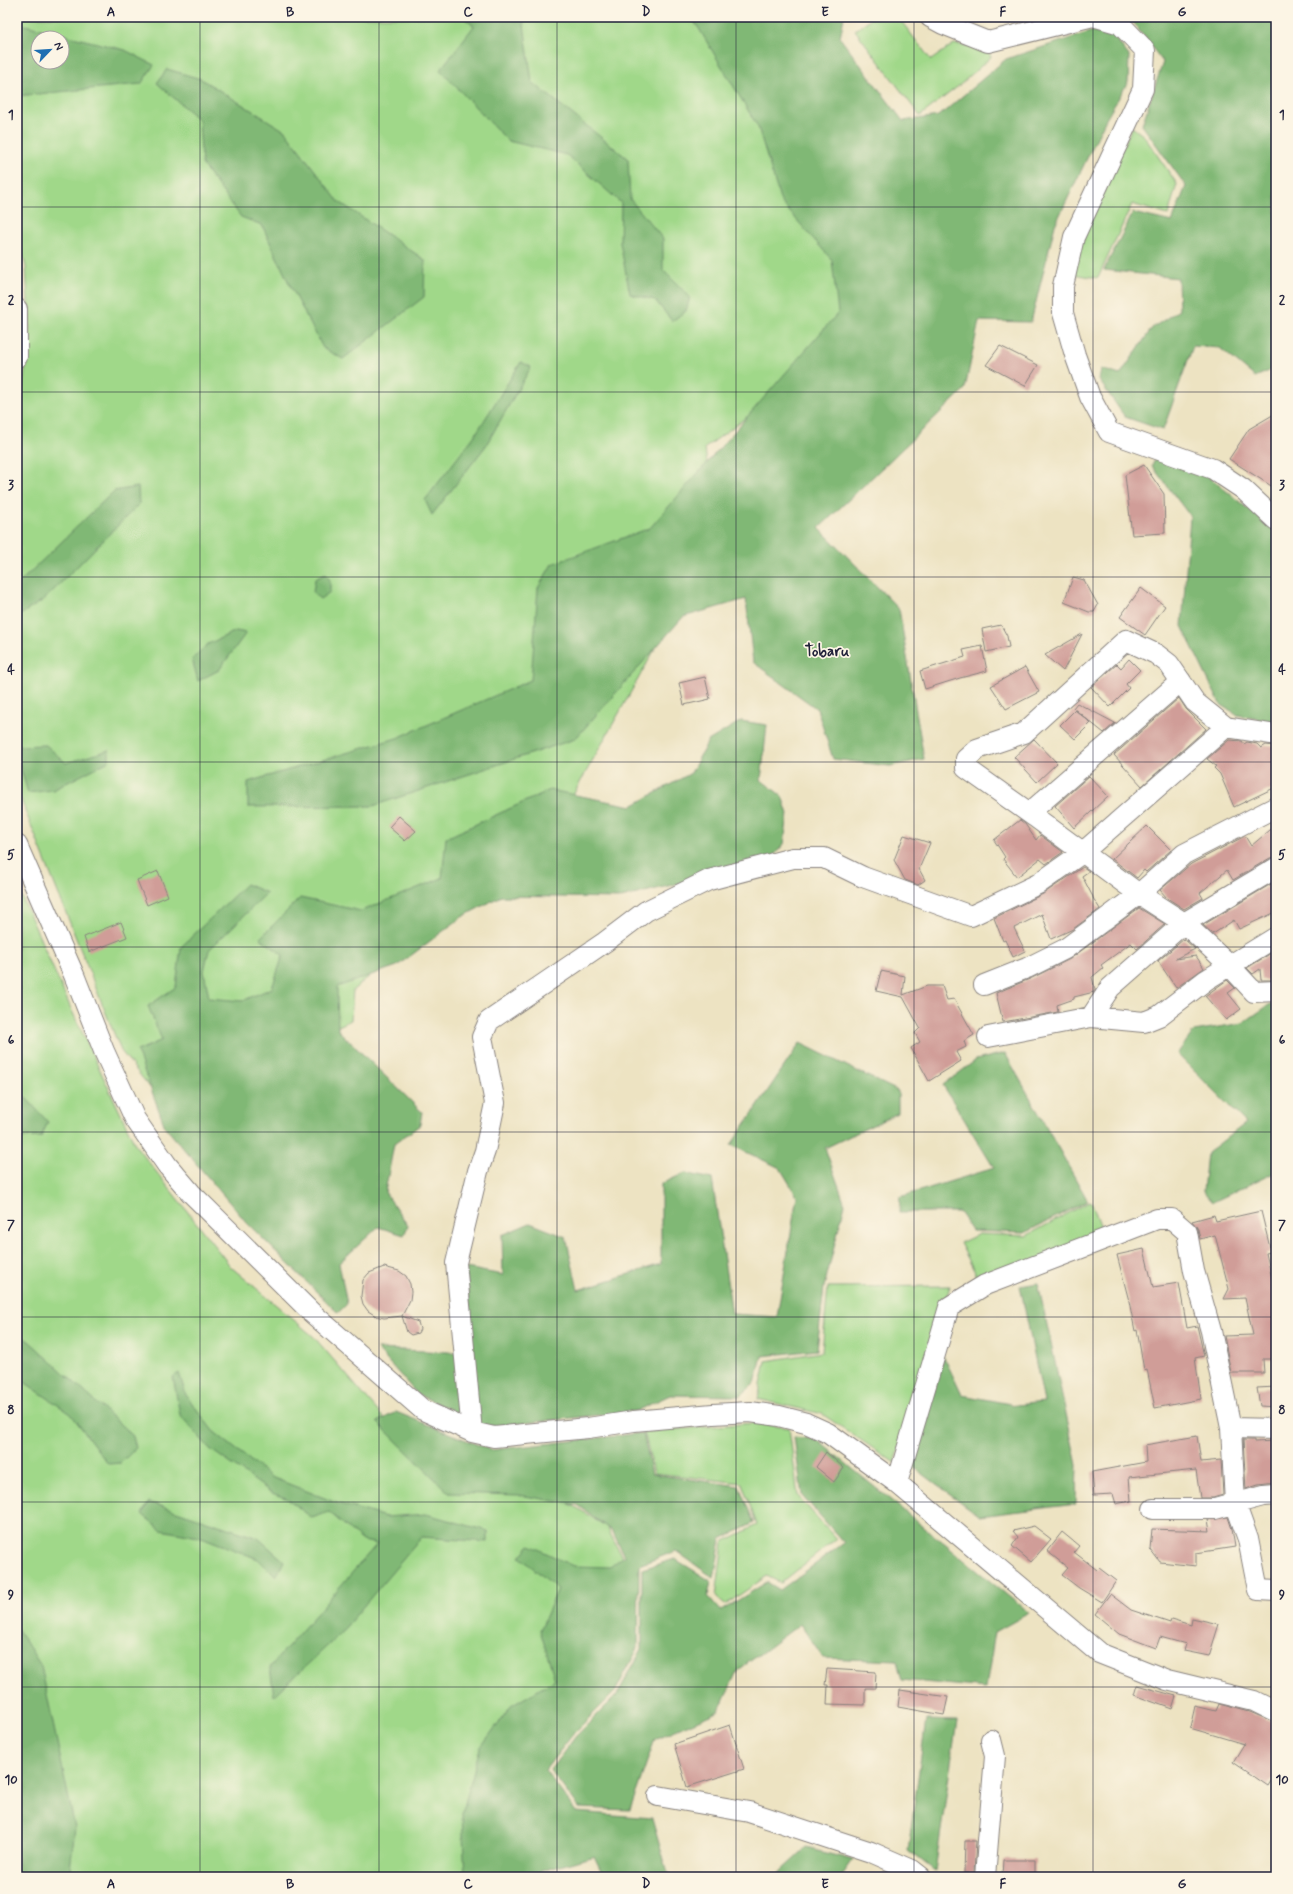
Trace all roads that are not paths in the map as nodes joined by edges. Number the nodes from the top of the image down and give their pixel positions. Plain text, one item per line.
1 (930, 17) edge
2 (1090, 17) edge
3 (1096, 17) edge
4 (17, 309) edge
5 (17, 357) edge
6 (1276, 520) edge
7 (1181, 681) junction
8 (1226, 727) junction
9 (1276, 736) edge
10 (1276, 807) edge
11 (1035, 817) junction
12 (17, 845) edge
13 (1082, 853) junction
14 (1276, 868) edge
15 (1139, 894) junction
16 (1184, 923) junction
17 (1276, 937) edge
18 (1229, 965) junction
19 (984, 985) dead end
20 (1276, 991) edge
21 (1091, 1017) junction
22 (988, 1037) dead end
23 (1231, 1428) junction
24 (1276, 1429) edge
25 (472, 1432) junction
26 (897, 1483) junction
27 (1276, 1494) edge
28 (1235, 1503) junction
29 (1153, 1510) dead end
30 (1276, 1591) edge
31 (1276, 1712) edge
32 (991, 1740) dead end
33 (658, 1796) dead end
34 (921, 1877) edge
35 (985, 1877) edge

1 - 2 street
3 - 6 street
4 - 5 street
7 - 8 street
7 - 11 street
7 - 11 street
8 - 9 street
8 - 13 street
10 - 15 street
11 - 13 street
12 - 25 street
13 - 15 street
13 - 25 street
14 - 16 street
15 - 16 street
15 - 19 street
16 - 18 street
16 - 21 street
17 - 18 street
18 - 20 street
18 - 21 street
21 - 22 street
23 - 24 street
23 - 26 street
23 - 28 street
25 - 26 street
26 - 31 street
27 - 28 street
28 - 29 street
28 - 30 street
32 - 35 street
33 - 34 street

